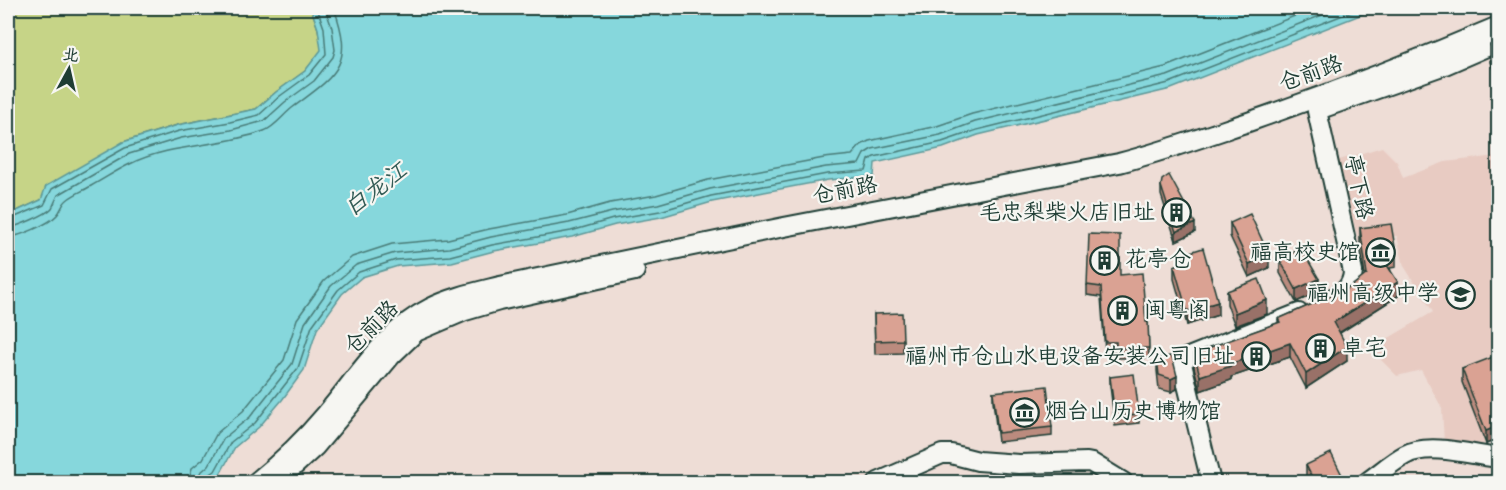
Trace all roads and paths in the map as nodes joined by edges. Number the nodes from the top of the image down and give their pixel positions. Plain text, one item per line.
1 (1498, 26) edge
2 (1498, 42) edge
3 (1317, 111) junction
4 (1498, 458) edge
5 (256, 483) edge
6 (277, 483) edge
7 (878, 483) edge
8 (1123, 483) edge
9 (1211, 483) edge
10 (1367, 483) edge

1 - 5 street, 仓前路
2 - 3 street, 仓前路
3 - 6 street, 仓前路
3 - 9 street, 亭下路
4 - 10 street
7 - 8 street

